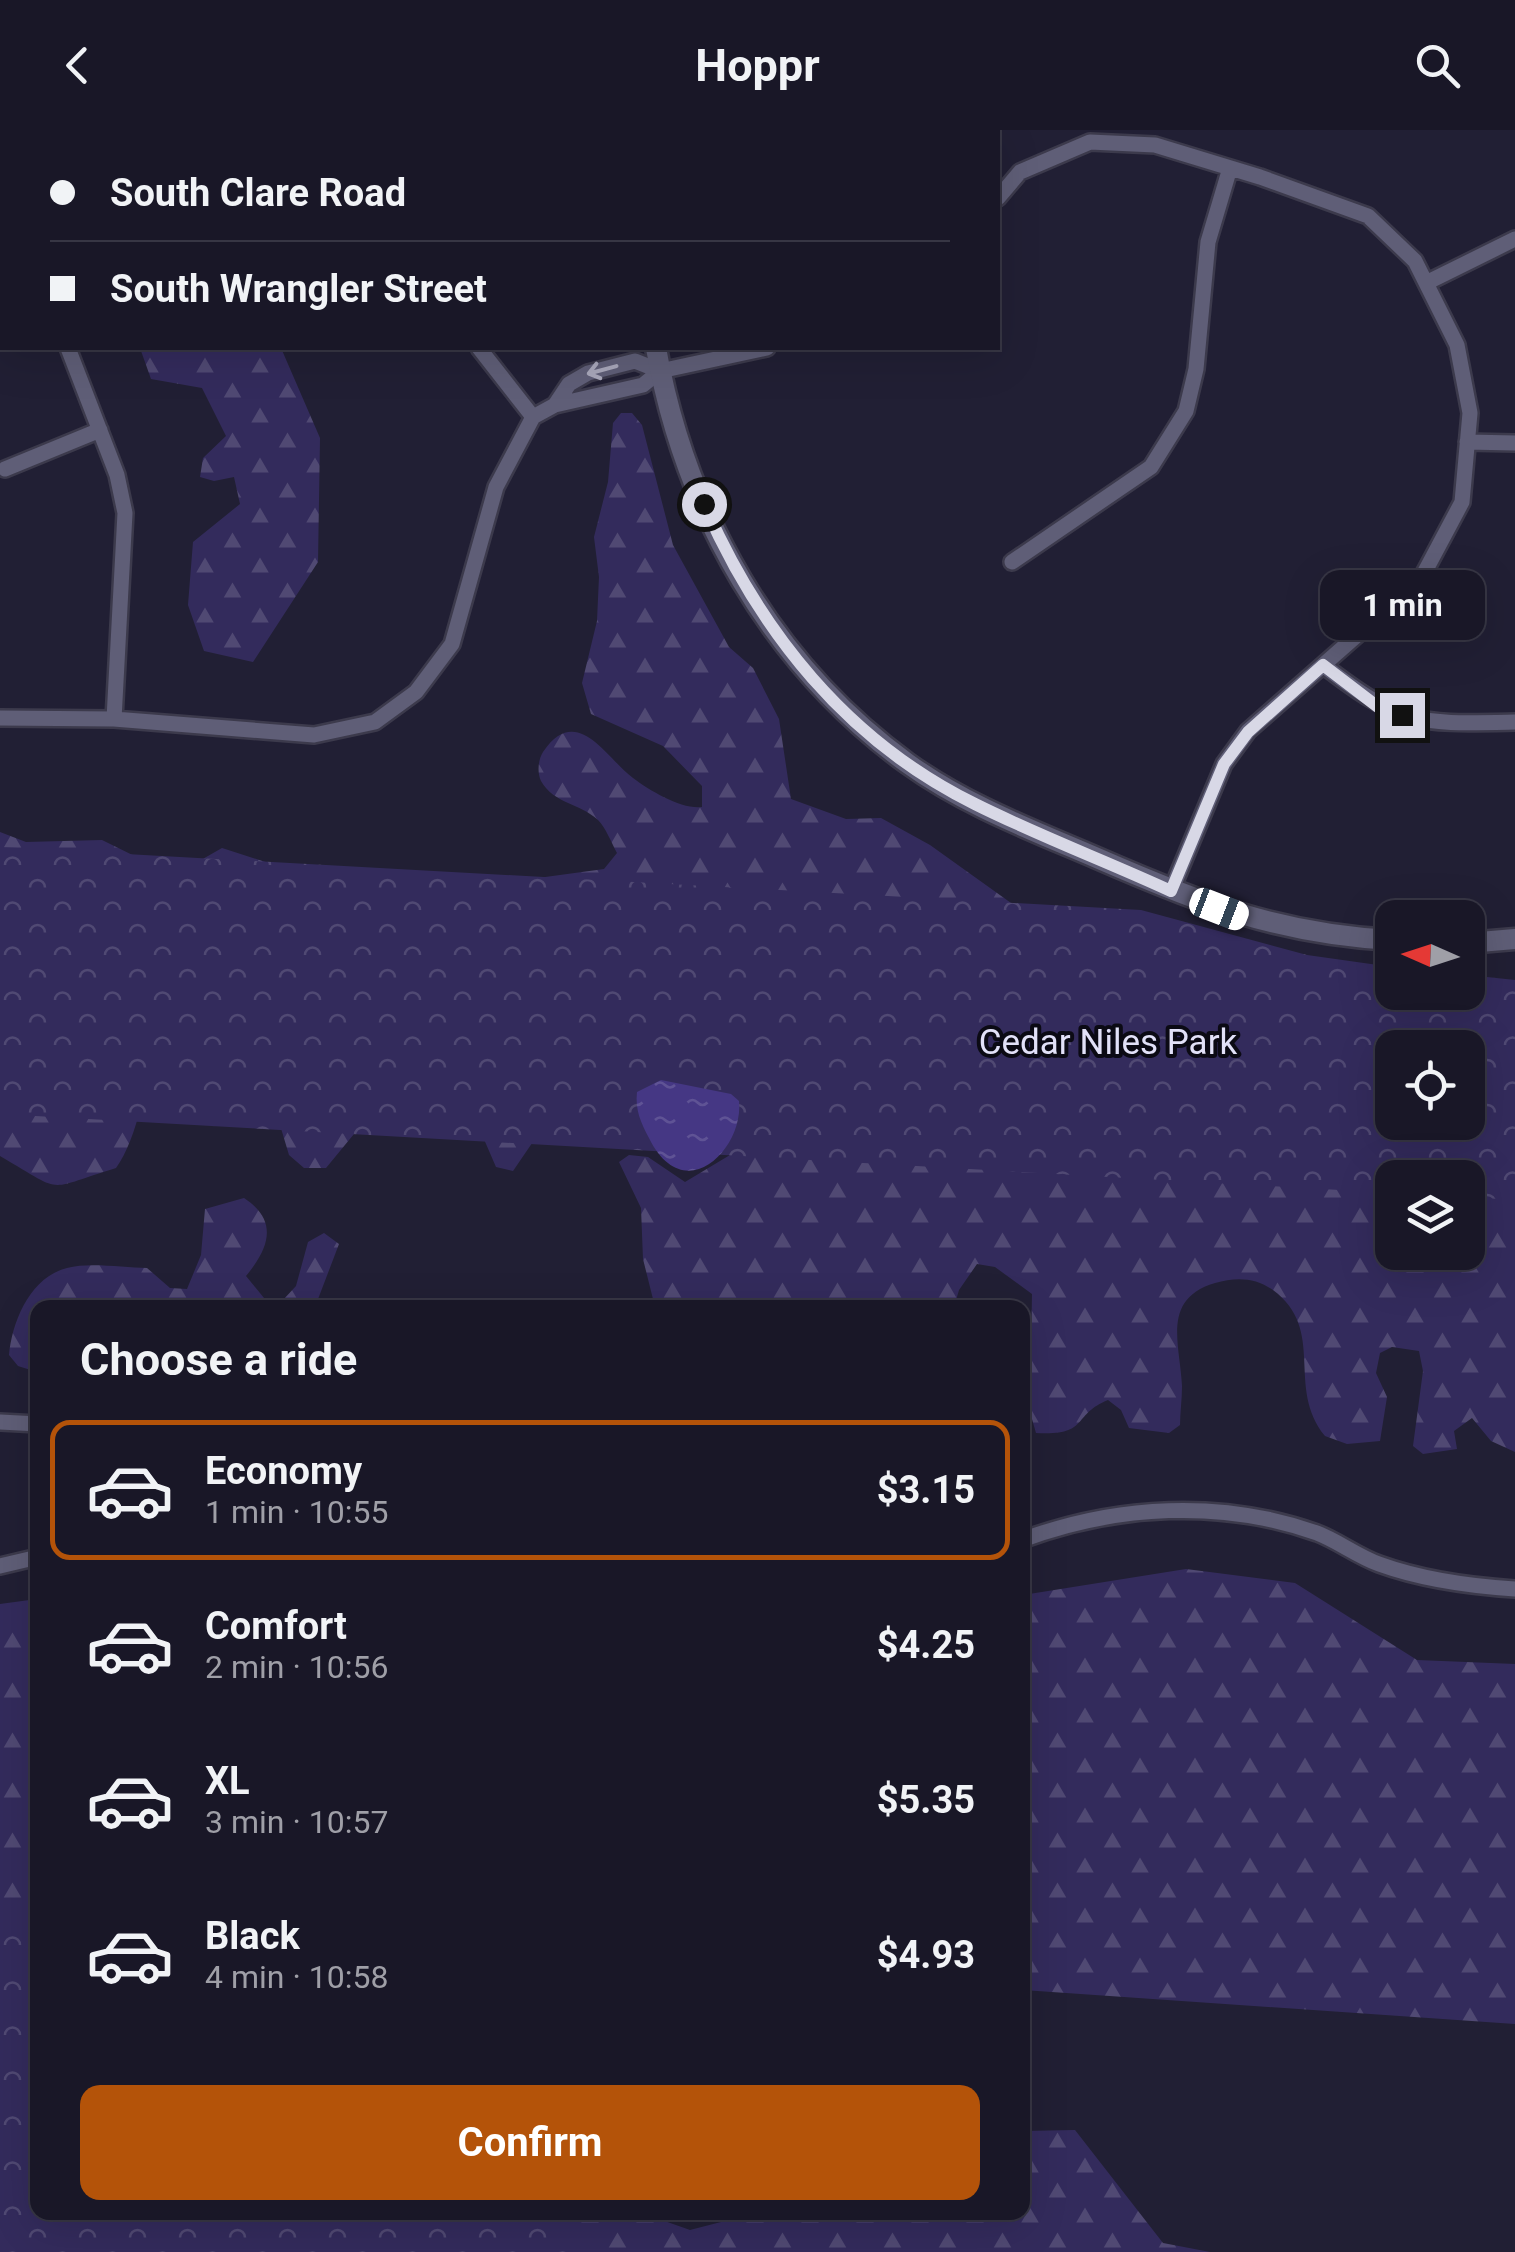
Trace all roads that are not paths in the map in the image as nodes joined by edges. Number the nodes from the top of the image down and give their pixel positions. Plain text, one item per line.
1 (1230, 168) junction
2 (1000, 196) edge
3 (1515, 238) edge
4 (1426, 283) junction
5 (69, 350) edge
6 (480, 350) edge
7 (656, 350) edge
8 (758, 350) edge
9 (660, 371) junction
10 (555, 404) junction
11 (534, 417) junction
12 (100, 430) junction
13 (1468, 442) junction
14 (1515, 443) edge
15 (5, 470) dead end
16 (1012, 562) dead end
17 (1323, 665) junction
18 (0, 718) edge
19 (114, 719) junction
20 (1515, 722) edge
21 (1171, 891) junction
22 (1375, 939) edge
23 (1515, 940) edge
24 (1485, 941) edge
25 (0, 1422) edge
26 (30, 1424) edge
27 (1030, 1537) edge
28 (30, 1559) edge
29 (0, 1566) edge
30 (1515, 1589) edge

1 - 2 street
1 - 4 street
1 - 16 street
3 - 4 street
4 - 13 street
5 - 12 street
6 - 11 street
7 - 9 street
8 - 9 street
9 - 10 street
9 -> 10 street
9 - 21 street
10 - 11 street
11 - 19 street
12 - 15 street
12 - 19 street
13 - 14 street
13 - 17 street
17 - 20 street
17 - 21 street
18 - 19 street
21 - 22 street
23 - 24 street
25 - 26 street
27 - 30 street
28 - 29 street

